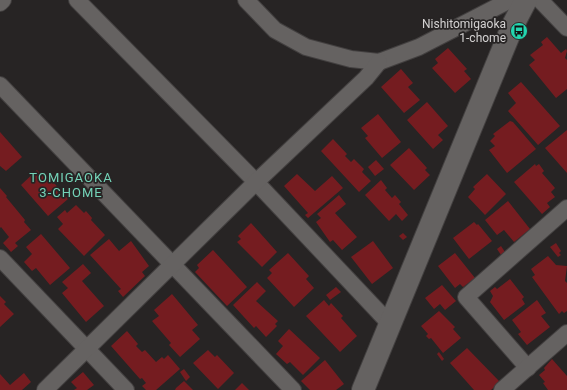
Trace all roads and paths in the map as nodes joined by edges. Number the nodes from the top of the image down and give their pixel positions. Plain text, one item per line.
1 (3, 0) edge
2 (77, 0) edge
3 (246, 0) edge
4 (510, 0) edge
5 (526, 0) edge
6 (540, 0) edge
7 (0, 3) edge
8 (567, 28) edge
9 (379, 62) junction
10 (0, 85) edge
11 (256, 182) junction
12 (567, 208) edge
13 (0, 258) edge
14 (174, 264) junction
15 (390, 324) junction
16 (567, 333) edge
17 (88, 348) junction
18 (528, 368) junction
19 (45, 390) edge
20 (126, 390) edge
21 (293, 390) edge
22 (363, 390) edge
23 (502, 390) edge

1 - 7 street
2 - 11 street
3 - 9 street
4 - 9 street
5 - 15 street
6 - 8 street
9 - 11 street
10 - 14 street
11 - 14 street
11 - 15 street
12 - 18 street
13 - 17 street
14 - 17 street
14 - 21 street
15 - 22 street
16 - 18 street
17 - 19 street
17 - 20 street
18 - 23 street

